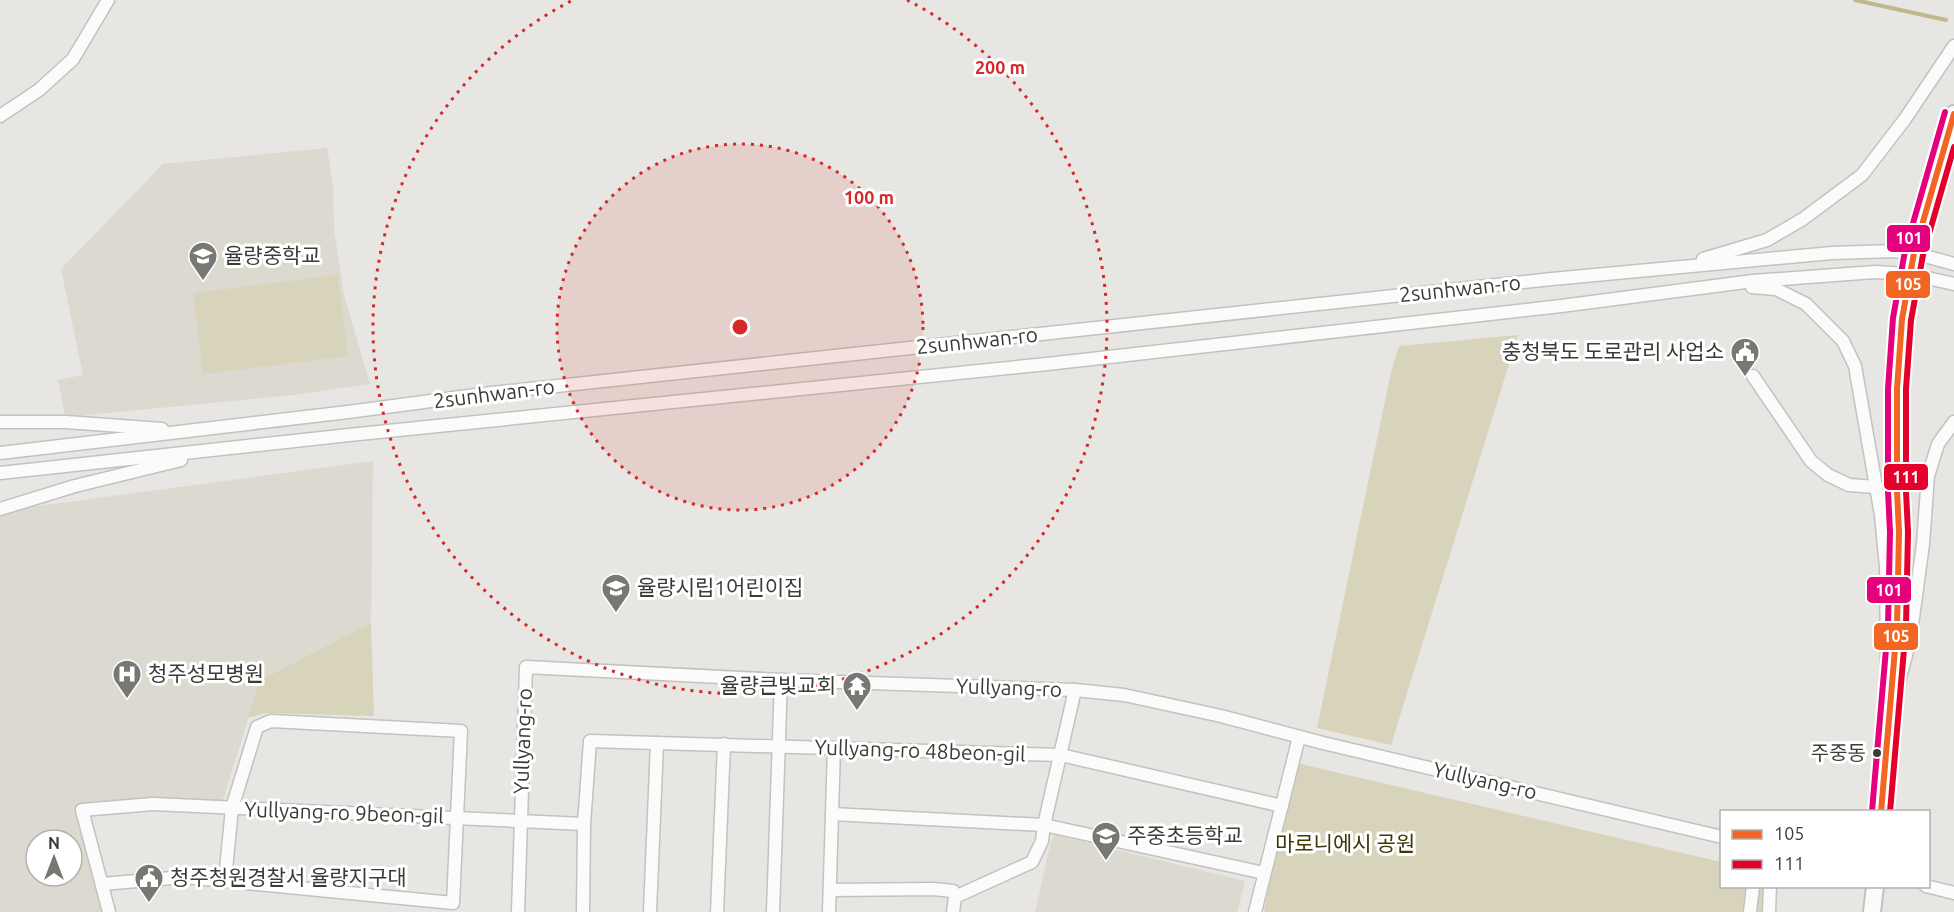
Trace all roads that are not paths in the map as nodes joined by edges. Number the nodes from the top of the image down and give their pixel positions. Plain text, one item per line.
1 (108, 0) edge
2 (1954, 46) edge
3 (1954, 114) edge
4 (0, 116) edge
5 (1914, 253) junction
6 (1954, 264) edge
7 (1666, 268) junction
8 (1909, 274) junction
9 (1954, 284) edge
10 (1721, 285) junction
11 (1753, 376) dead end
12 (0, 422) edge
13 (1954, 422) edge
14 (190, 431) junction
15 (226, 449) junction
16 (0, 453) edge
17 (0, 473) edge
18 (1876, 487) junction
19 (0, 509) edge
20 (781, 680) junction
21 (1075, 690) junction
22 (1888, 723) junction
23 (1299, 737) junction
24 (657, 743) junction
25 (724, 744) junction
26 (779, 746) junction
27 (834, 748) junction
28 (1061, 755) junction
29 (1282, 806) junction
30 (232, 808) junction
31 (1881, 810) edge
32 (832, 814) junction
33 (457, 818) junction
34 (521, 821) junction
35 (584, 824) junction
36 (1044, 825) junction
37 (1720, 837) edge
38 (1264, 873) junction
39 (225, 880) junction
40 (102, 884) junction
41 (1930, 887) edge
42 (1752, 888) edge
43 (1770, 888) edge
44 (1875, 888) edge
45 (830, 890) junction
46 (1954, 893) edge
47 (955, 897) junction
48 (109, 912) edge
49 (518, 912) edge
50 (583, 912) edge
51 (650, 912) edge
52 (717, 912) edge
53 (773, 912) edge
54 (829, 912) edge
55 (953, 912) edge
56 (1256, 912) edge
57 (1750, 912) edge
58 (1768, 912) edge
59 (1872, 912) edge

1 - 4 street
2 - 7 street
3 - 5 main road
5 - 6 street, 2sunhwan-ro
5 - 7 street, 2sunhwan-ro
5 - 8 main road
7 - 14 street, 2sunhwan-ro
8 - 9 street, 2sunhwan-ro
8 - 10 street, 2sunhwan-ro
8 - 22 main road
10 - 15 street, 2sunhwan-ro
10 - 18 street
11 - 18 street
12 - 14 street
13 - 22 street
14 - 16 street, 2sunhwan-ro
15 - 17 street, 2sunhwan-ro
15 - 19 street
18 - 22 street
20 - 21 street, Yullyang-ro
20 - 26 street
20 - 34 street, Yullyang-ro
21 - 23 street, Yullyang-ro
21 - 28 street
22 - 31 main road
23 - 29 street
23 - 37 street, Yullyang-ro
24 - 25 street, Yullyang-ro 48beon-gil
24 - 35 street, Yullyang-ro 48beon-gil
24 - 51 street
25 - 26 street, Yullyang-ro 48beon-gil
25 - 52 street
26 - 27 street, Yullyang-ro 48beon-gil
26 - 53 street
27 - 28 street, Yullyang-ro 48beon-gil
27 - 32 street
28 - 29 street, Yullyang-ro 48beon-gil
28 - 36 street
29 - 38 street
30 - 33 street, Yullyang-ro 9beon-gil
30 - 33 street, Yullyang-ro 9beon-gil
30 - 39 street
30 - 40 street, Yullyang-ro 9beon-gil
32 - 36 street
32 - 45 street
33 - 34 street, Yullyang-ro 9beon-gil
33 - 39 street
34 - 35 street, Yullyang-ro 9beon-gil
34 - 49 street, Yullyang-ro
35 - 50 street
36 - 38 street
36 - 47 street
38 - 56 street
39 - 40 street
40 - 48 street
41 - 46 street
42 - 57 street
43 - 58 street
44 - 59 main road
45 - 47 street
45 - 54 street
47 - 55 street

